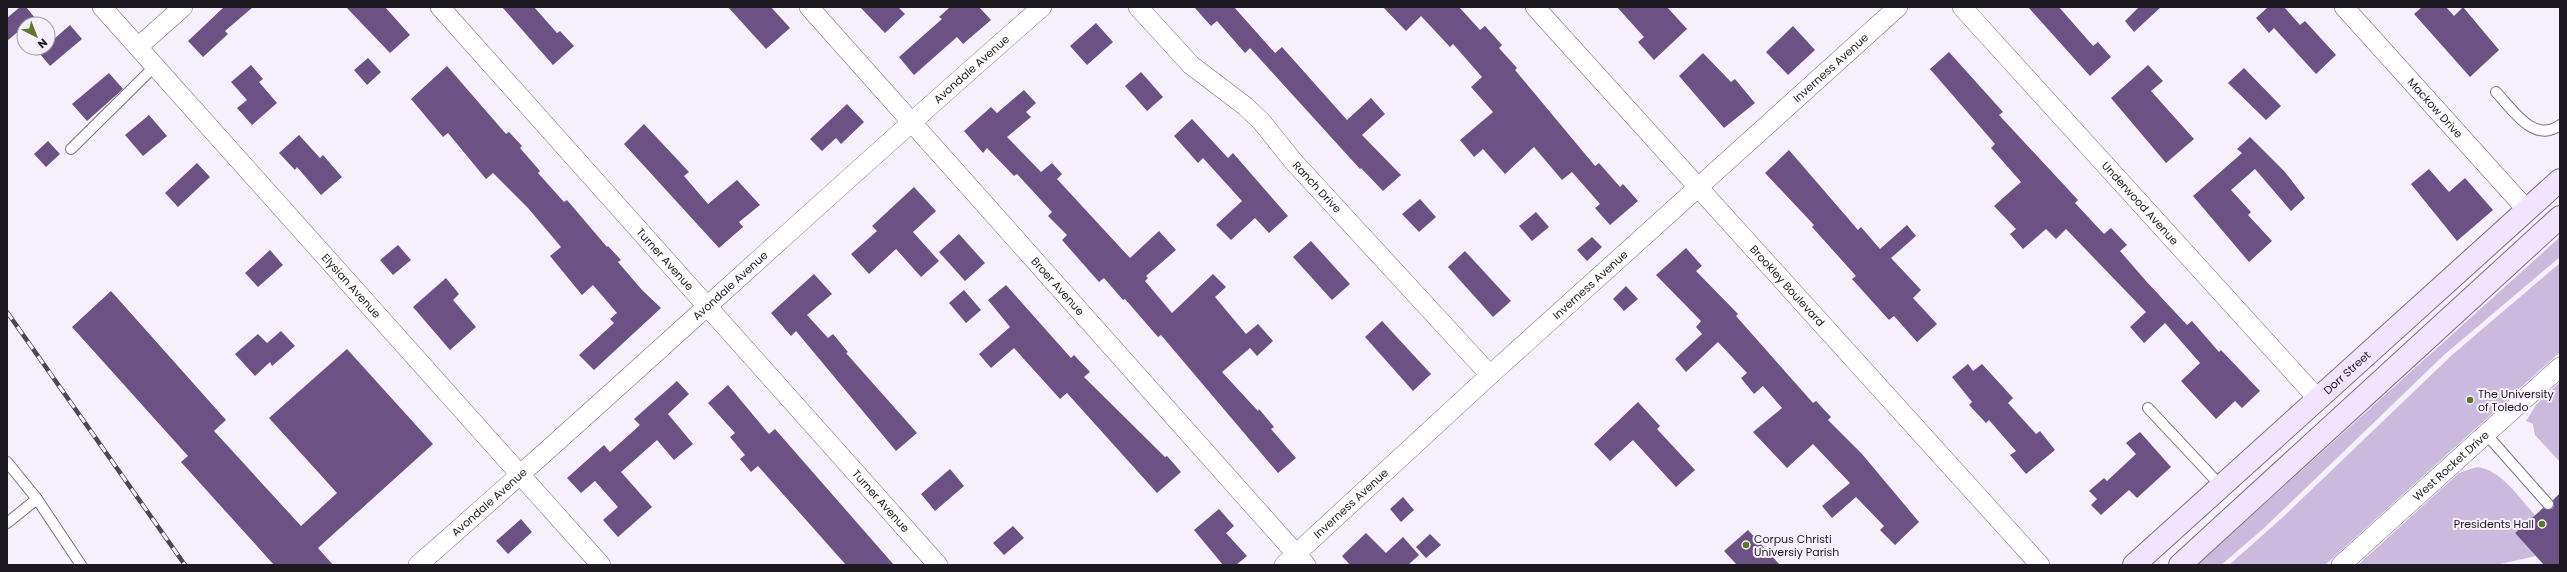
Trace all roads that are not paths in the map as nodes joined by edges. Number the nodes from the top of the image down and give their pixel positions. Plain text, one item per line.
1 (102, 7) edge
2 (183, 7) edge
3 (440, 7) edge
4 (809, 7) edge
5 (1042, 7) edge
6 (1138, 7) edge
7 (1535, 7) edge
8 (1898, 7) edge
9 (1962, 7) edge
10 (2344, 7) edge
11 (138, 47) junction
12 (155, 66) junction
13 (2496, 92) dead end
14 (911, 121) junction
15 (2560, 125) edge
16 (71, 149) dead end
17 (2560, 180) edge
18 (1699, 186) junction
19 (2526, 210) junction
20 (2560, 217) edge
21 (706, 306) junction
22 (2398, 326) junction
23 (2560, 367) edge
24 (1490, 375) junction
25 (2318, 399) junction
26 (2148, 408) dead end
27 (2486, 434) junction
28 (7, 462) edge
29 (2282, 472) junction
30 (521, 475) junction
31 (2221, 486) junction
32 (37, 499) junction
33 (2548, 504) dead end
34 (7, 522) edge
35 (1295, 561) edge
36 (81, 565) edge
37 (418, 565) edge
38 (601, 565) edge
39 (938, 565) edge
40 (2040, 565) edge
41 (2134, 565) edge
42 (2180, 565) edge
43 (2341, 565) edge

1 - 11 street, Elysian Avenue
2 - 11 street
3 - 21 street, Turner Avenue
4 - 14 street, Broer Avenue
5 - 14 street, Avondale Avenue
6 - 24 street, Ranch Drive
7 - 18 street, Brookley Boulevard
8 - 18 street, Inverness Avenue
9 - 25 street, Underwood Avenue
10 - 19 street, Mackow Drive
11 - 12 street, Elysian Avenue
12 - 16 lane
12 - 30 street, Elysian Avenue
13 - 15 lane
14 - 21 street, Avondale Avenue
14 - 35 street, Broer Avenue
17 - 19 main road, Dorr Street
18 - 24 street, Inverness Avenue
18 - 40 street, Brookley Boulevard
19 - 22 main road, Dorr Street
20 - 29 main road
21 - 30 street, Avondale Avenue
21 - 39 street, Turner Avenue
22 - 25 main road, Dorr Street
22 - 29 main road
23 - 27 street, West Rocket Drive
24 - 35 street, Inverness Avenue
25 - 31 main road, Dorr Street
26 - 31 lane
27 - 33 lane
27 - 43 street, West Rocket Drive
28 - 32 lane
29 - 42 main road
30 - 37 street, Avondale Avenue
30 - 38 street, Elysian Avenue
31 - 41 main road, Dorr Street
32 - 34 lane
32 - 36 lane

